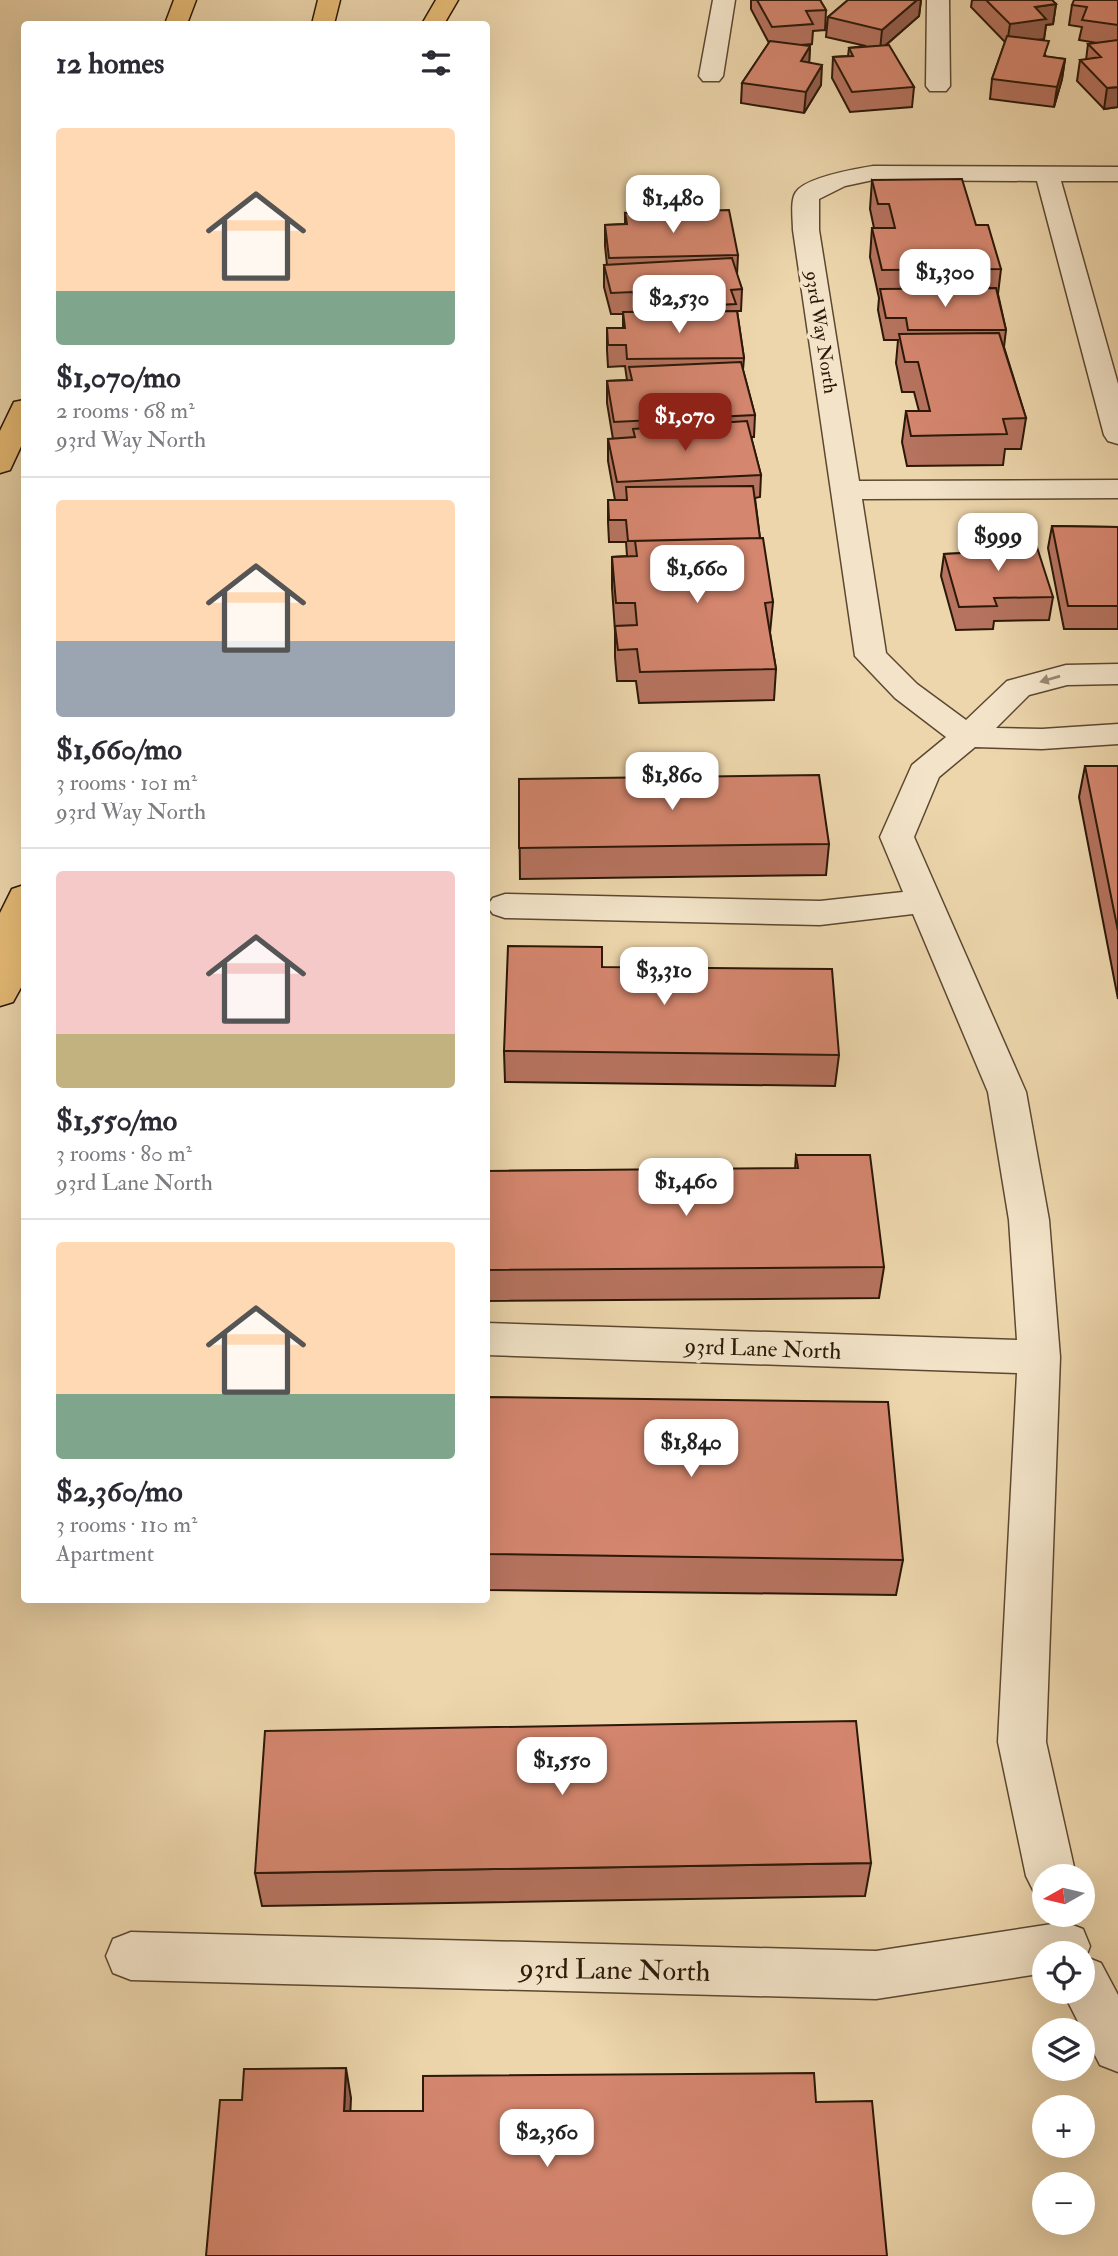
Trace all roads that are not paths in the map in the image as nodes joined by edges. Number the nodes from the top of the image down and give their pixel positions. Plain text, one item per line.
1 (185, 0) edge
2 (329, 0) edge
3 (447, 0) edge
4 (724, 0) edge
5 (938, 0) edge
6 (177, 21) edge
7 (324, 21) edge
8 (435, 21) edge
9 (711, 76) dead end
10 (938, 86) dead end
11 (1047, 174) junction
12 (1118, 174) edge
13 (21, 415) edge
14 (1118, 435) edge
15 (0, 464) edge
16 (1118, 489) edge
17 (845, 490) junction
18 (1118, 674) edge
19 (1118, 734) edge
20 (967, 737) junction
21 (924, 901) junction
22 (21, 905) edge
23 (505, 906) dead end
24 (21, 955) edge
25 (0, 958) edge
26 (0, 993) edge
27 (490, 1339) edge
28 (1039, 1357) junction
29 (1048, 1864) edge
30 (1032, 1953) edge
31 (131, 1956) dead end
32 (1095, 2001) edge
33 (1118, 2047) edge

1 - 6 highway
2 - 7 highway
3 - 8 highway
4 - 9 street
5 - 10 street
11 - 12 street, 93rd Way North
11 - 14 street
11 - 17 street, 93rd Way North
13 - 15 highway
16 - 17 street
17 - 20 street, 93rd Way North
18 -> 20 street
19 - 20 street
20 - 21 street
21 - 23 street
21 - 28 street
22 - 25 highway
24 - 26 highway
27 - 28 street, 93rd Lane North
28 - 29 street
30 - 31 street, 93rd Lane North
32 - 33 street

